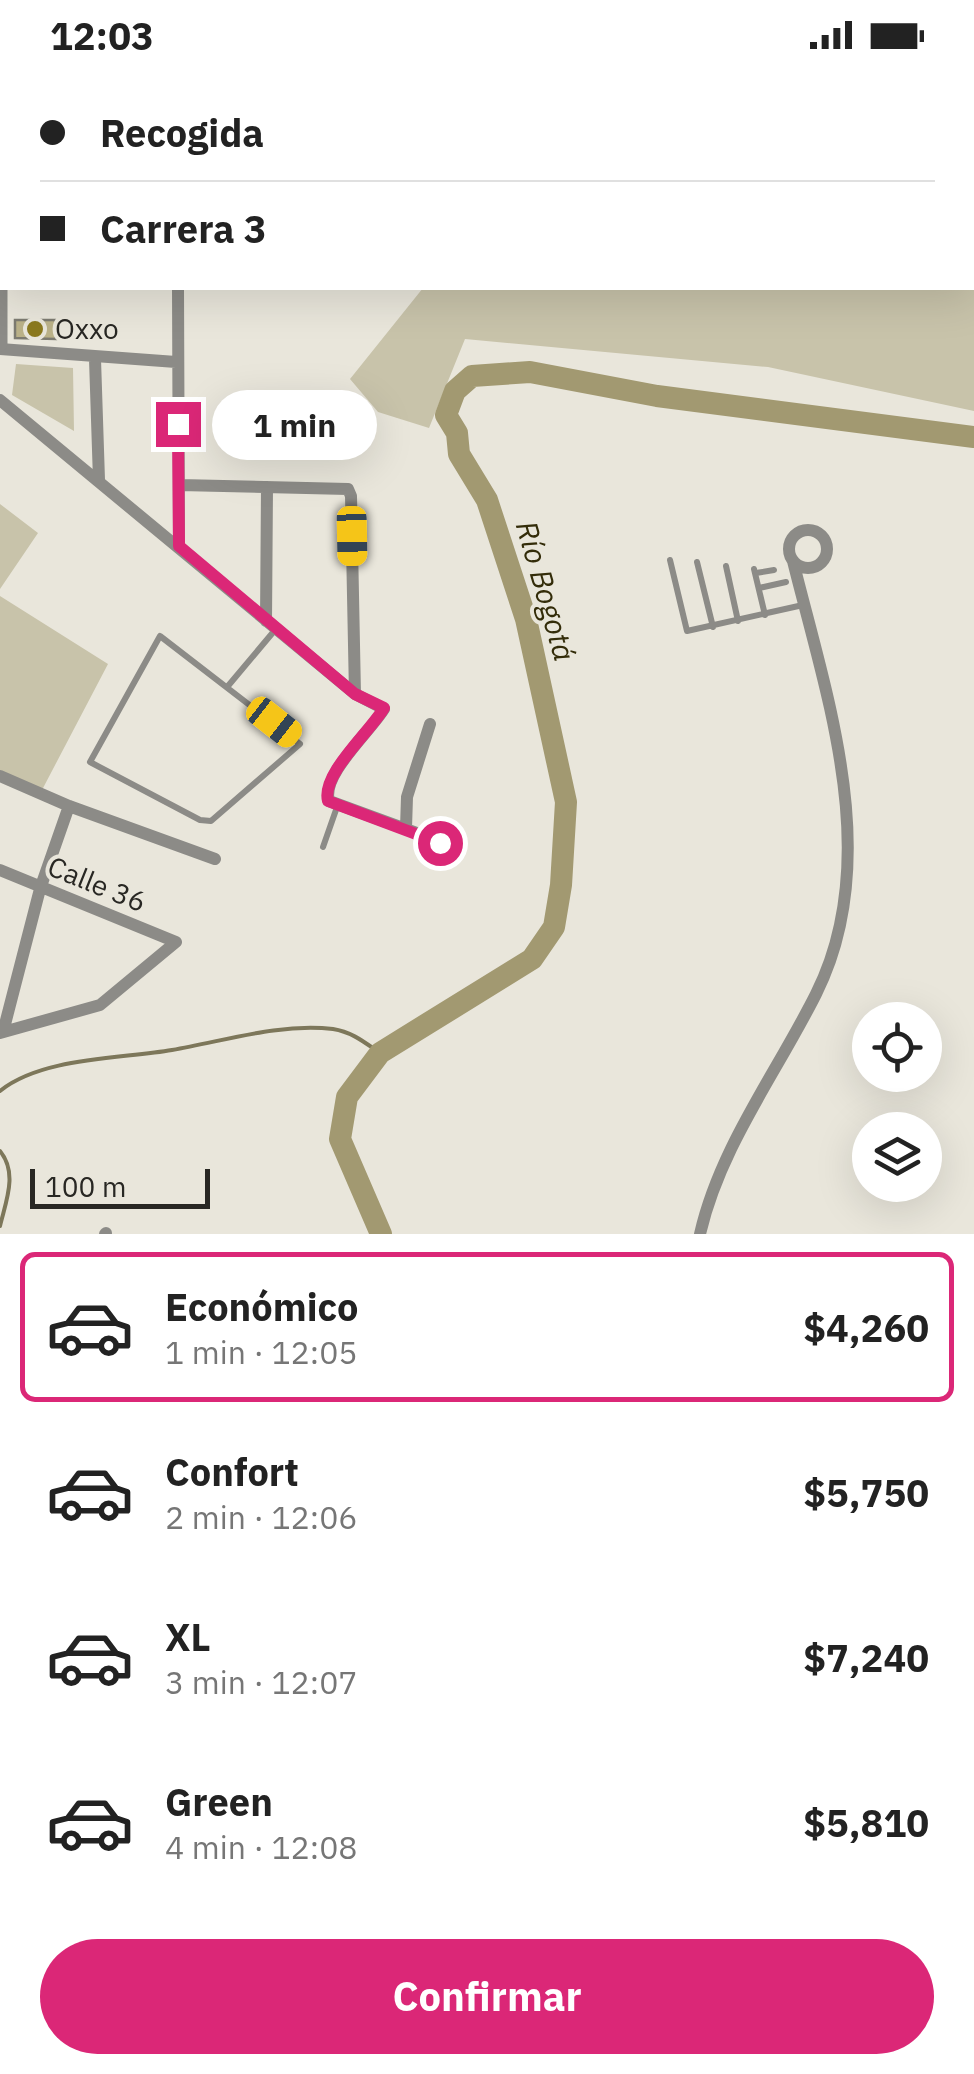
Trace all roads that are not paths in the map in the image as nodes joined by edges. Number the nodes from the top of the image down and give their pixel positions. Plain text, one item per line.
1 (1, 290) edge
2 (178, 290) edge
3 (2, 323) edge
4 (0, 347) edge
5 (95, 359) junction
6 (176, 362) junction
7 (0, 400) edge
8 (99, 480) junction
9 (180, 485) junction
10 (267, 487) junction
11 (179, 546) junction
12 (670, 560) dead end
13 (793, 561) dead end
14 (697, 562) dead end
15 (726, 566) dead end
16 (774, 570) dead end
17 (786, 582) dead end
18 (759, 588) junction
19 (804, 605) junction
20 (764, 615) junction
21 (738, 621) junction
22 (271, 625) junction
23 (713, 627) junction
24 (228, 686) junction
25 (355, 694) junction
26 (430, 724) dead end
27 (0, 776) edge
28 (69, 806) junction
29 (337, 807) junction
30 (406, 828) junction
31 (452, 846) dead end
32 (323, 848) dead end
33 (215, 859) dead end
34 (0, 870) edge
35 (40, 889) junction
36 (2, 1032) edge
37 (700, 1234) edge

1 - 3 street
2 - 6 street
3 - 4 street
4 - 5 street
5 - 6 street
5 - 8 street
6 - 9 street
7 - 8 street
8 - 11 street
9 - 10 street
9 - 11 street
10 - 22 street
10 - 25 street
11 - 22 street
12 - 23 lane
13 - 19 street
14 - 23 lane
15 - 21 lane
16 - 18 lane
17 - 18 lane
18 - 20 lane
19 - 20 lane
19 - 37 street
20 - 21 lane
21 - 23 lane
22 - 24 lane
22 - 25 street
24 - 24 lane
25 - 29 street
26 - 30 street
27 - 28 street
28 - 33 street
28 - 35 street
29 - 30 street
29 - 32 lane
30 - 31 street
34 - 35 street, Calle 36
35 - 36 street
35 - 36 street, Calle 36

